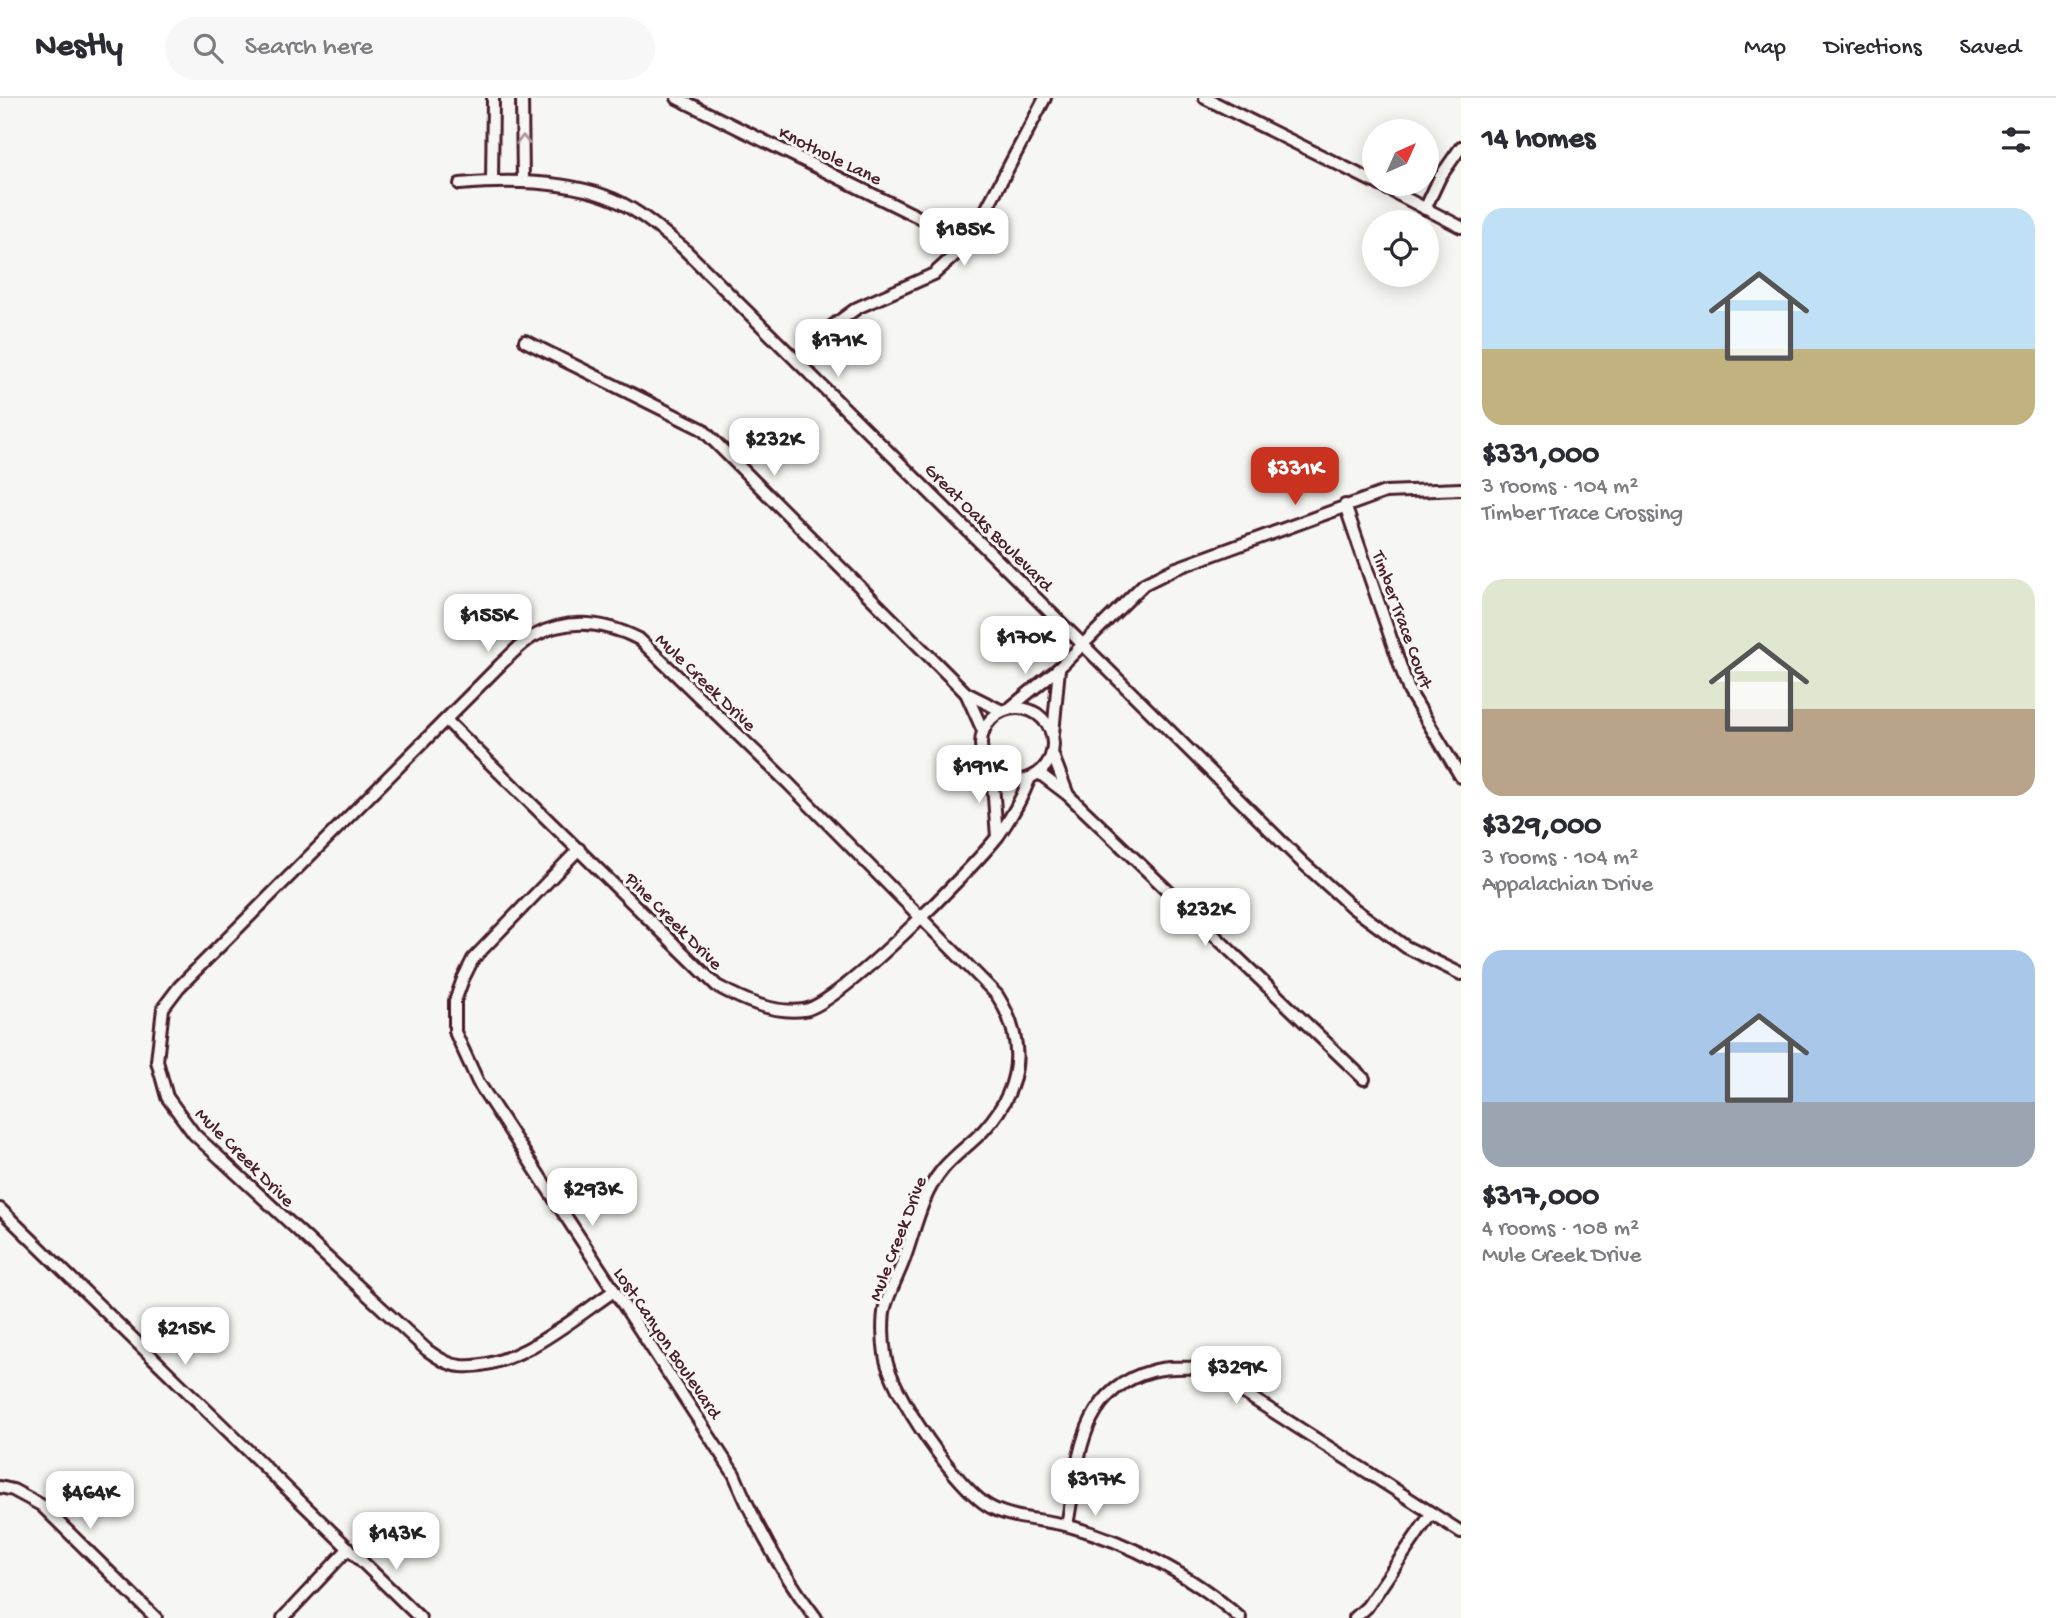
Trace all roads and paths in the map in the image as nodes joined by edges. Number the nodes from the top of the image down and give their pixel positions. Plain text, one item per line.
1 (493, 98) edge
2 (522, 98) edge
3 (677, 98) edge
4 (1045, 98) edge
5 (1205, 98) edge
6 (1229, 103) edge
7 (1461, 147) edge
8 (1362, 175) edge
9 (492, 182) junction
10 (523, 182) junction
11 (460, 184) dead end
12 (1400, 196) edge
13 (1425, 209) junction
14 (1461, 227) edge
15 (969, 242) junction
16 (525, 341) dead end
17 (797, 360) junction
18 (1461, 489) edge
19 (1345, 505) junction
20 (1083, 643) junction
21 (1059, 668) junction
22 (966, 693) junction
23 (1006, 710) junction
24 (446, 720) junction
25 (983, 731) junction
26 (1052, 737) junction
27 (1052, 753) junction
28 (992, 771) junction
29 (1034, 777) junction
30 (1461, 777) edge
31 (1068, 795) junction
32 (997, 837) junction
33 (579, 849) junction
34 (918, 918) junction
35 (1461, 974) edge
36 (1364, 1079) dead end
37 (0, 1209) edge
38 (614, 1291) junction
39 (0, 1488) edge
40 (1431, 1514) junction
41 (1068, 1525) junction
42 (1461, 1532) edge
43 (349, 1548) junction
44 (156, 1618) edge
45 (283, 1618) edge
46 (421, 1618) edge
47 (816, 1618) edge
48 (1240, 1618) edge
49 (1355, 1618) edge

1 - 9 street
10 -> 2 street
3 - 15 street, Knothole Lane
4 - 15 street
5 - 6 street
6 - 8 street
7 - 13 street
9 - 10 street, Great Oaks Boulevard
9 - 11 street, Great Oaks Boulevard
10 - 17 street, Great Oaks Boulevard
12 - 13 street
13 - 14 street
15 - 17 street
16 - 22 street
17 - 20 street, Great Oaks Boulevard
18 - 19 street
19 - 20 street
19 - 30 street, Timber Trace Court
20 - 21 street
20 - 35 street, Great Oaks Boulevard
21 - 23 street
21 - 26 street
22 - 23 street
22 - 25 street
23 - 25 street
23 - 26 street
24 - 33 street, Pine Creek Drive
24 - 34 street, Mule Creek Drive
24 - 38 street, Mule Creek Drive
25 - 28 street
26 - 27 street
27 - 29 street
27 - 31 street
28 - 29 street
28 - 32 street
29 - 31 street
29 - 32 street, Pine Creek Drive
31 - 36 street
32 - 34 street, Pine Creek Drive
33 - 34 street, Pine Creek Drive
33 - 38 street, Lost Canyon Boulevard
34 - 41 street, Mule Creek Drive
37 - 43 street
38 - 47 street, Lost Canyon Boulevard
39 - 44 street
40 - 41 street
40 - 42 street
40 - 49 street
41 - 48 street, Mule Creek Drive
43 - 45 street
43 - 46 street

